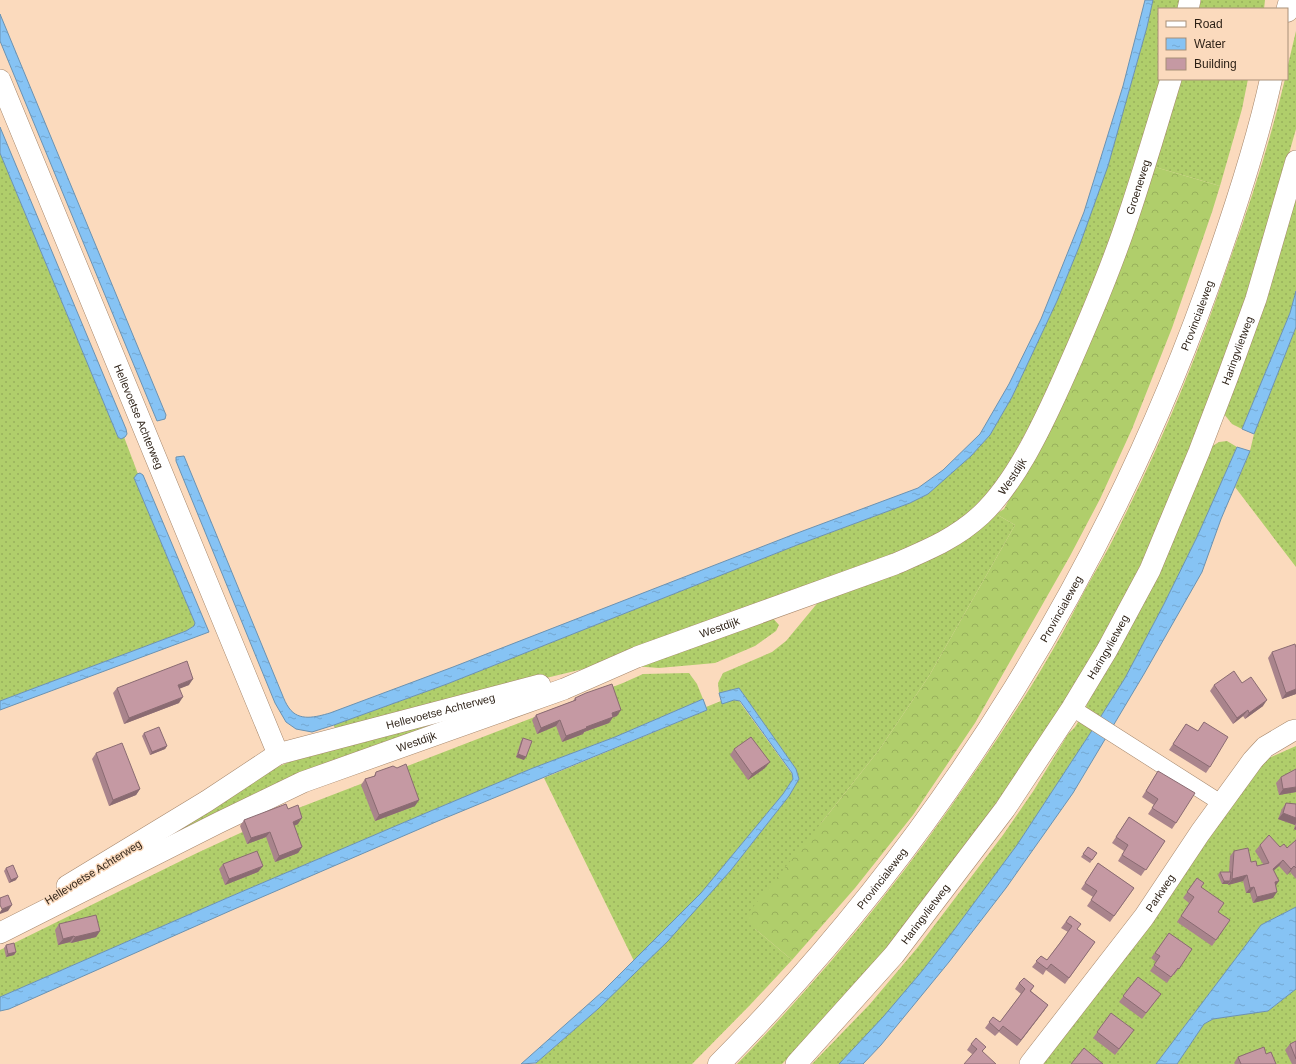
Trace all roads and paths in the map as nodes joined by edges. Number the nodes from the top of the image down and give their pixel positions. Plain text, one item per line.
1 (0, 80) edge
2 (1171, 80) edge
3 (1271, 80) edge
4 (1296, 161) edge
5 (1099, 293) joint
6 (604, 672) junction
7 (1072, 708) junction
8 (1296, 730) edge
9 (278, 754) junction
10 (1221, 804) junction
11 (218, 823) joint
12 (4, 932) edge
13 (719, 1064) edge
14 (796, 1064) edge
15 (1030, 1064) edge

1 - 9 street, Hellevoetse Achterweg
2 - 5 street, Groeneweg
3 - 13 main road, Provincialeweg
4 - 7 street, Haringvlietweg
5 - 6 street, Westdijk
6 - 9 street, Hellevoetse Achterweg
6 - 11 street, Westdijk
7 - 10 street
7 - 14 street, Haringvlietweg
8 - 10 street, Parkweg
9 - 12 street, Hellevoetse Achterweg
10 - 15 street, Parkweg
11 - 12 street, Hellevoetse Achterweg

